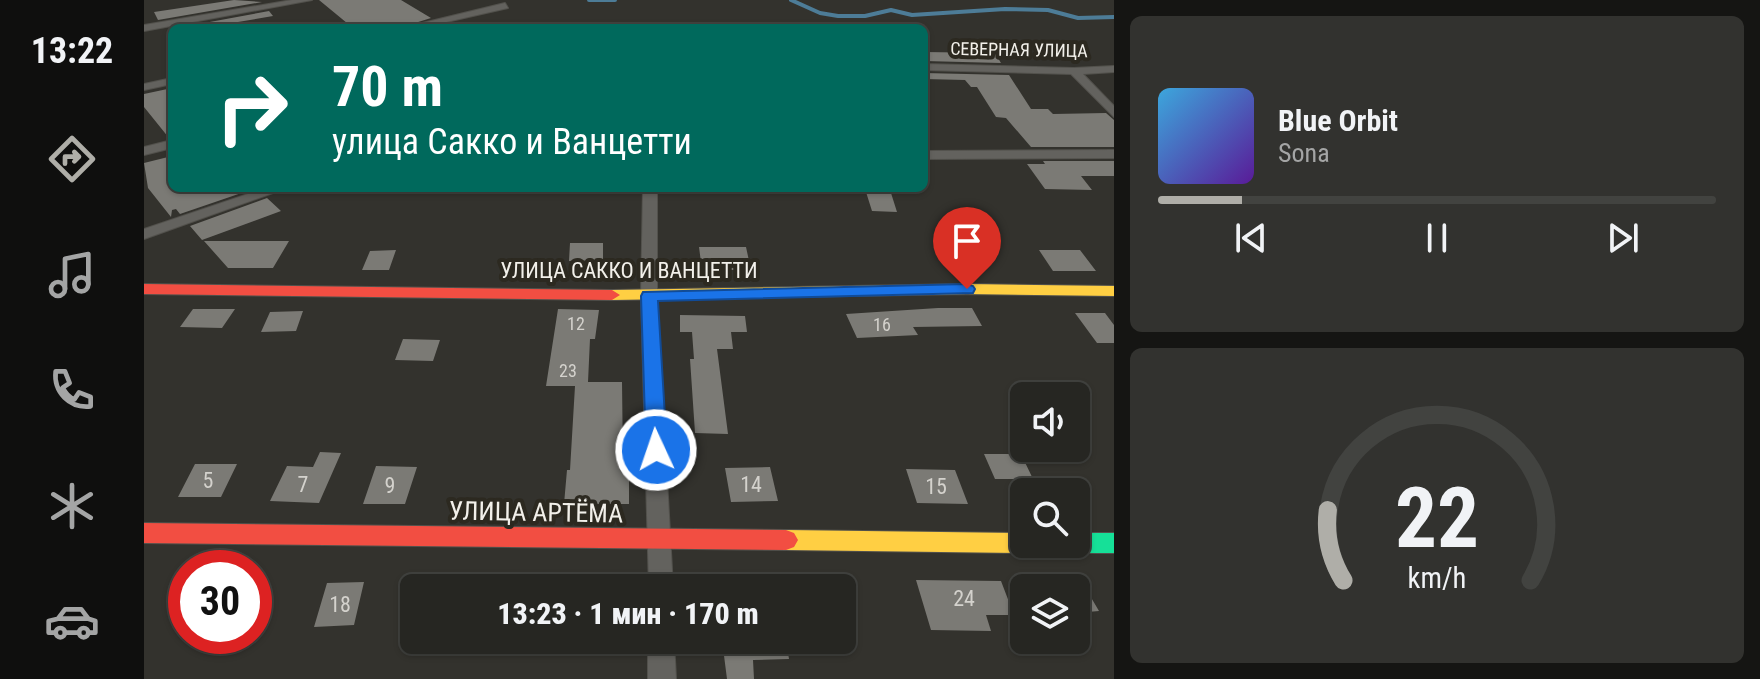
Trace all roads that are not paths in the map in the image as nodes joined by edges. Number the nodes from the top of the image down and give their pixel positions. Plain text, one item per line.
1 (308, 0) edge
2 (505, 6) dead end
3 (425, 24) edge
4 (144, 28) edge
5 (928, 67) edge
6 (1114, 69) edge
7 (1074, 71) junction
8 (168, 82) edge
9 (144, 87) edge
10 (1114, 113) edge
11 (168, 145) edge
12 (144, 151) edge
13 (1114, 154) edge
14 (928, 155) edge
15 (268, 192) edge
16 (650, 192) edge
17 (144, 234) edge
18 (144, 289) edge
19 (1114, 291) edge
20 (649, 296) junction
21 (144, 533) edge
22 (660, 540) junction
23 (1010, 543) edge
24 (1090, 543) edge
25 (1114, 543) edge
26 (661, 574) edge
27 (661, 654) edge
28 (662, 679) edge

1 - 4 street
2 - 3 street
5 - 7 street, СЕВЕРНАЯ УЛИЦА
6 - 7 street, СЕВЕРНАЯ УЛИЦА
7 - 10 street
8 - 9 street
11 - 12 street
13 - 14 street
15 - 17 street
16 - 20 street
18 - 20 street, УЛИЦА САККО И ВАНЦЕТТИ
19 - 20 street, УЛИЦА САККО И ВАНЦЕТТИ
20 - 22 street
21 - 22 street, УЛИЦА АРТЁМА
22 - 23 street, УЛИЦА АРТЁМА
22 - 26 street
24 - 25 street
27 - 28 street

